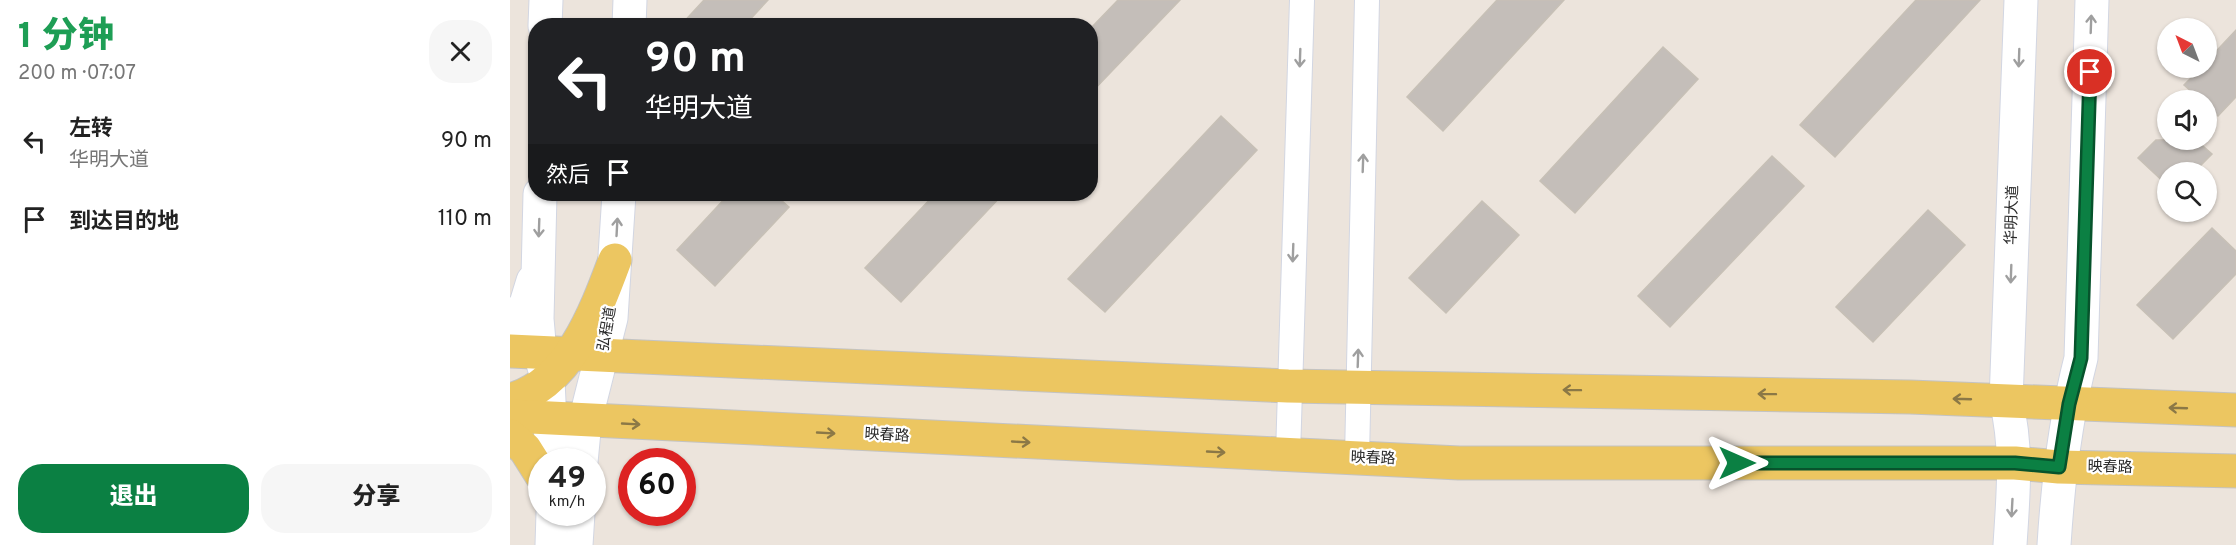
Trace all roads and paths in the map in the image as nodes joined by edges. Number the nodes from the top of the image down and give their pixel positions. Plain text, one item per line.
1 (546, 0) edge
2 (630, 0) edge
3 (1302, 0) edge
4 (1367, 0) edge
5 (2021, 0) edge
6 (2092, 0) edge
7 (545, 18) edge
8 (629, 18) edge
9 (540, 201) edge
10 (619, 201) edge
11 (615, 260) junction
12 (538, 262) junction
13 (510, 327) edge
14 (603, 355) junction
15 (542, 360) edge
16 (1288, 386) junction
17 (1357, 388) junction
18 (2069, 404) junction
19 (2236, 410) edge
20 (2010, 415) junction
21 (585, 421) junction
22 (534, 422) edge
23 (510, 436) edge
24 (582, 448) edge
25 (2061, 452) junction
26 (528, 453) edge
27 (1288, 455) junction
28 (1357, 458) junction
29 (2015, 463) junction
30 (2236, 471) edge
31 (553, 526) edge
32 (577, 526) edge
33 (552, 545) edge
34 (576, 545) edge
35 (2010, 545) edge
36 (2054, 545) edge

1 - 7 main road
2 - 8 main road
3 -> 16 street
17 -> 4 street
5 -> 20 main road, 华明大道
18 -> 6 main road
9 -> 12 main road
11 -> 10 main road, 弘程道
11 - 14 main road, 弘程道
11 - 15 main road
12 - 13 main road
12 - 15 main road
14 - 15 main road
14 - 16 main road
14 - 21 main road, 弘程道
15 - 22 main road
16 - 17 main road
16 - 27 street
20 -> 17 main road
17 - 28 street
19 -> 18 main road
18 - 20 main road
18 - 25 main road
20 - 29 main road, 华明大道
21 - 22 main road, 映春路
21 - 24 main road, 弘程道
21 -> 27 main road, 映春路
23 - 26 main road
25 - 29 main road, 映春路
25 - 30 main road, 映春路
25 - 36 main road
27 - 28 main road, 映春路
28 - 29 main road, 映春路
29 -> 35 main road, 华明大道
31 - 33 main road
32 - 34 main road

